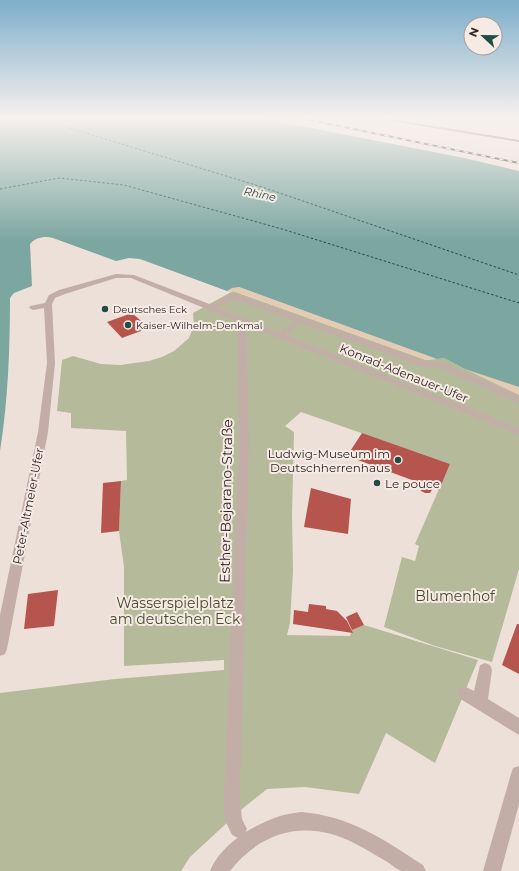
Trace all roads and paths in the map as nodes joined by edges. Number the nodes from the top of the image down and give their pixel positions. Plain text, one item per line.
1 (141, 273) dead end
2 (134, 277) junction
3 (48, 305) junction
4 (33, 308) dead end
5 (217, 310) junction
6 (242, 320) junction
7 (299, 320) junction
8 (280, 335) junction
9 (519, 400) edge
10 (519, 432) edge
11 (0, 649) edge
12 (485, 670) dead end
13 (464, 693) dead end
14 (480, 702) junction
15 (519, 726) edge
16 (519, 774) edge
17 (242, 835) junction
18 (219, 871) edge
19 (417, 871) edge
20 (492, 871) edge

1 - 2 street
2 - 3 street
2 - 5 street
3 - 4 street
3 - 11 street, Peter-Altmeier-Ufer
5 - 6 street, Konrad-Adenauer-Ufer
5 - 7 street, Konrad-Adenauer-Ufer
6 - 8 street, Konrad-Adenauer-Ufer
6 - 17 street, Esther-Bejarano-Straße
7 - 8 street
7 - 9 street, Konrad-Adenauer-Ufer
8 - 10 street, Konrad-Adenauer-Ufer
12 - 14 street
13 - 14 street
14 - 15 street
16 - 20 street
17 - 18 street
17 - 19 street

